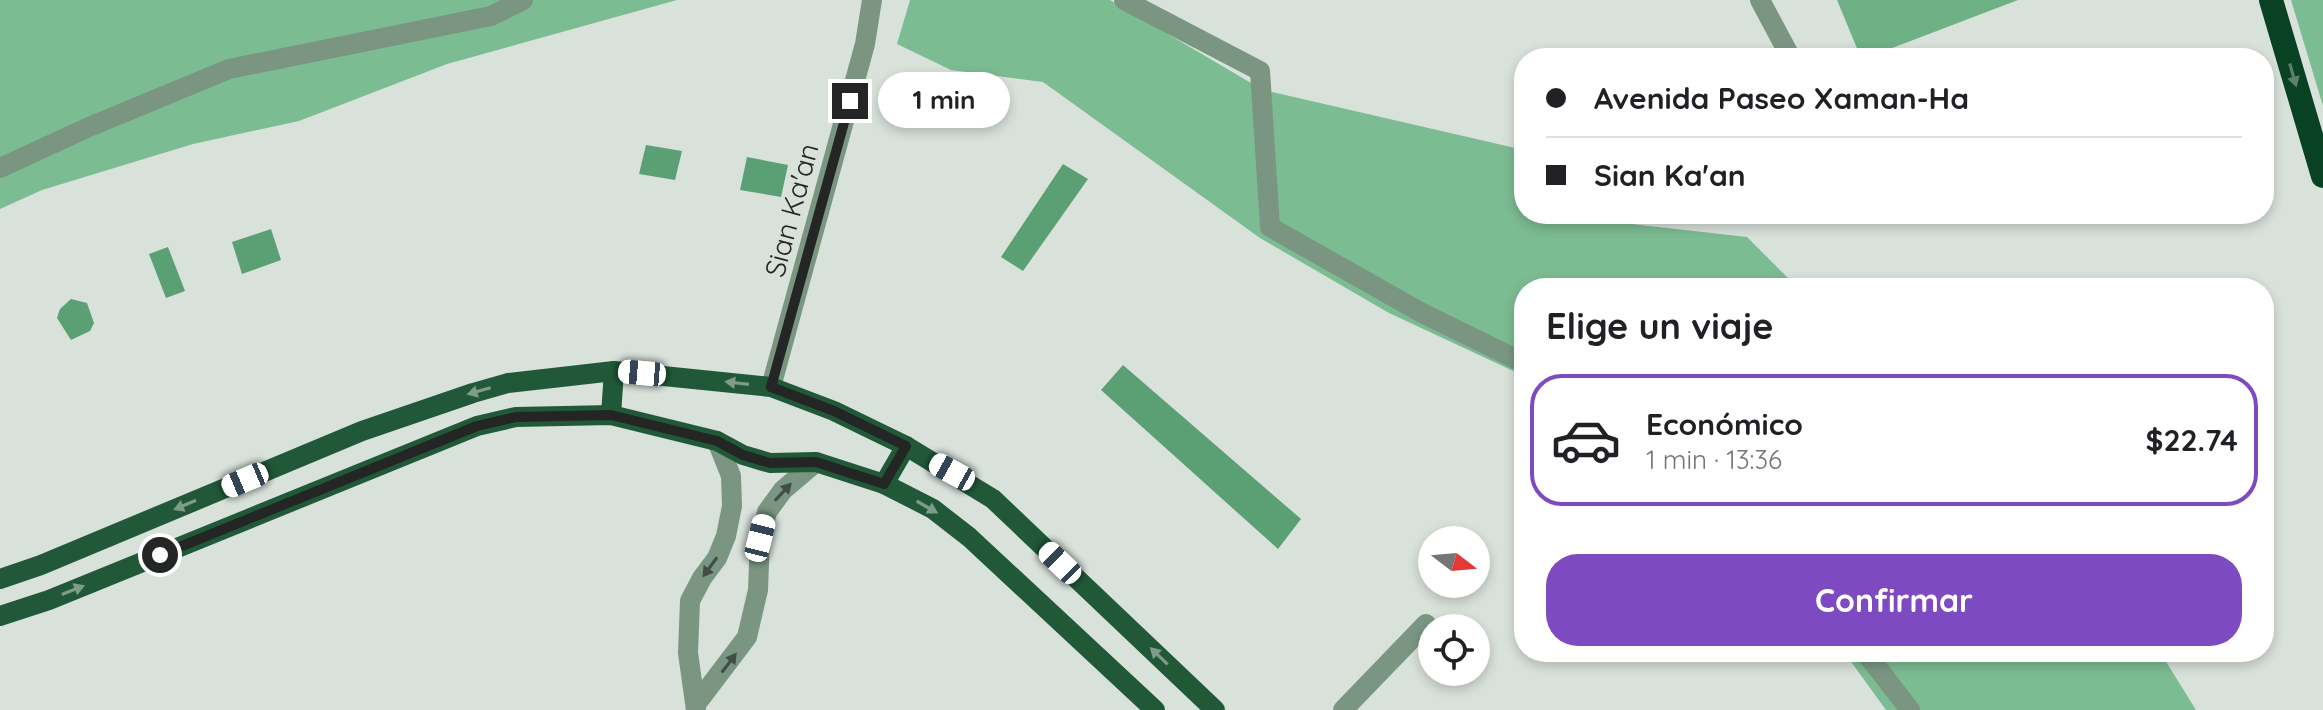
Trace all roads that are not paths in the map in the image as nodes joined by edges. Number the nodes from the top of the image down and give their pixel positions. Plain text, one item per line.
1 (523, 0) edge
2 (872, 0) edge
3 (1124, 0) edge
4 (1760, 0) edge
5 (2271, 0) edge
6 (1786, 48) edge
7 (0, 168) edge
8 (2323, 176) edge
9 (1514, 358) edge
10 (614, 371) junction
11 (771, 387) junction
12 (611, 415) junction
13 (717, 441) junction
14 (906, 446) junction
15 (816, 462) junction
16 (884, 484) junction
17 (0, 579) edge
18 (0, 616) edge
19 (1418, 632) edge
20 (1873, 662) edge
21 (697, 706) edge
22 (1155, 710) edge
23 (1215, 710) edge
24 (1343, 710) edge
25 (1910, 710) edge

1 - 7 street
2 - 11 street, Sian Ka'an
3 - 9 street
4 - 6 street
5 -> 8 highway
11 -> 10 main road
10 - 12 main road
10 -> 17 main road
11 - 14 main road
12 - 13 main road
18 -> 12 main road
13 - 15 main road
13 -> 21 street
14 - 16 main road
23 -> 14 main road
15 - 16 main road
21 -> 15 street
16 -> 22 main road
19 - 24 street
20 - 25 street

